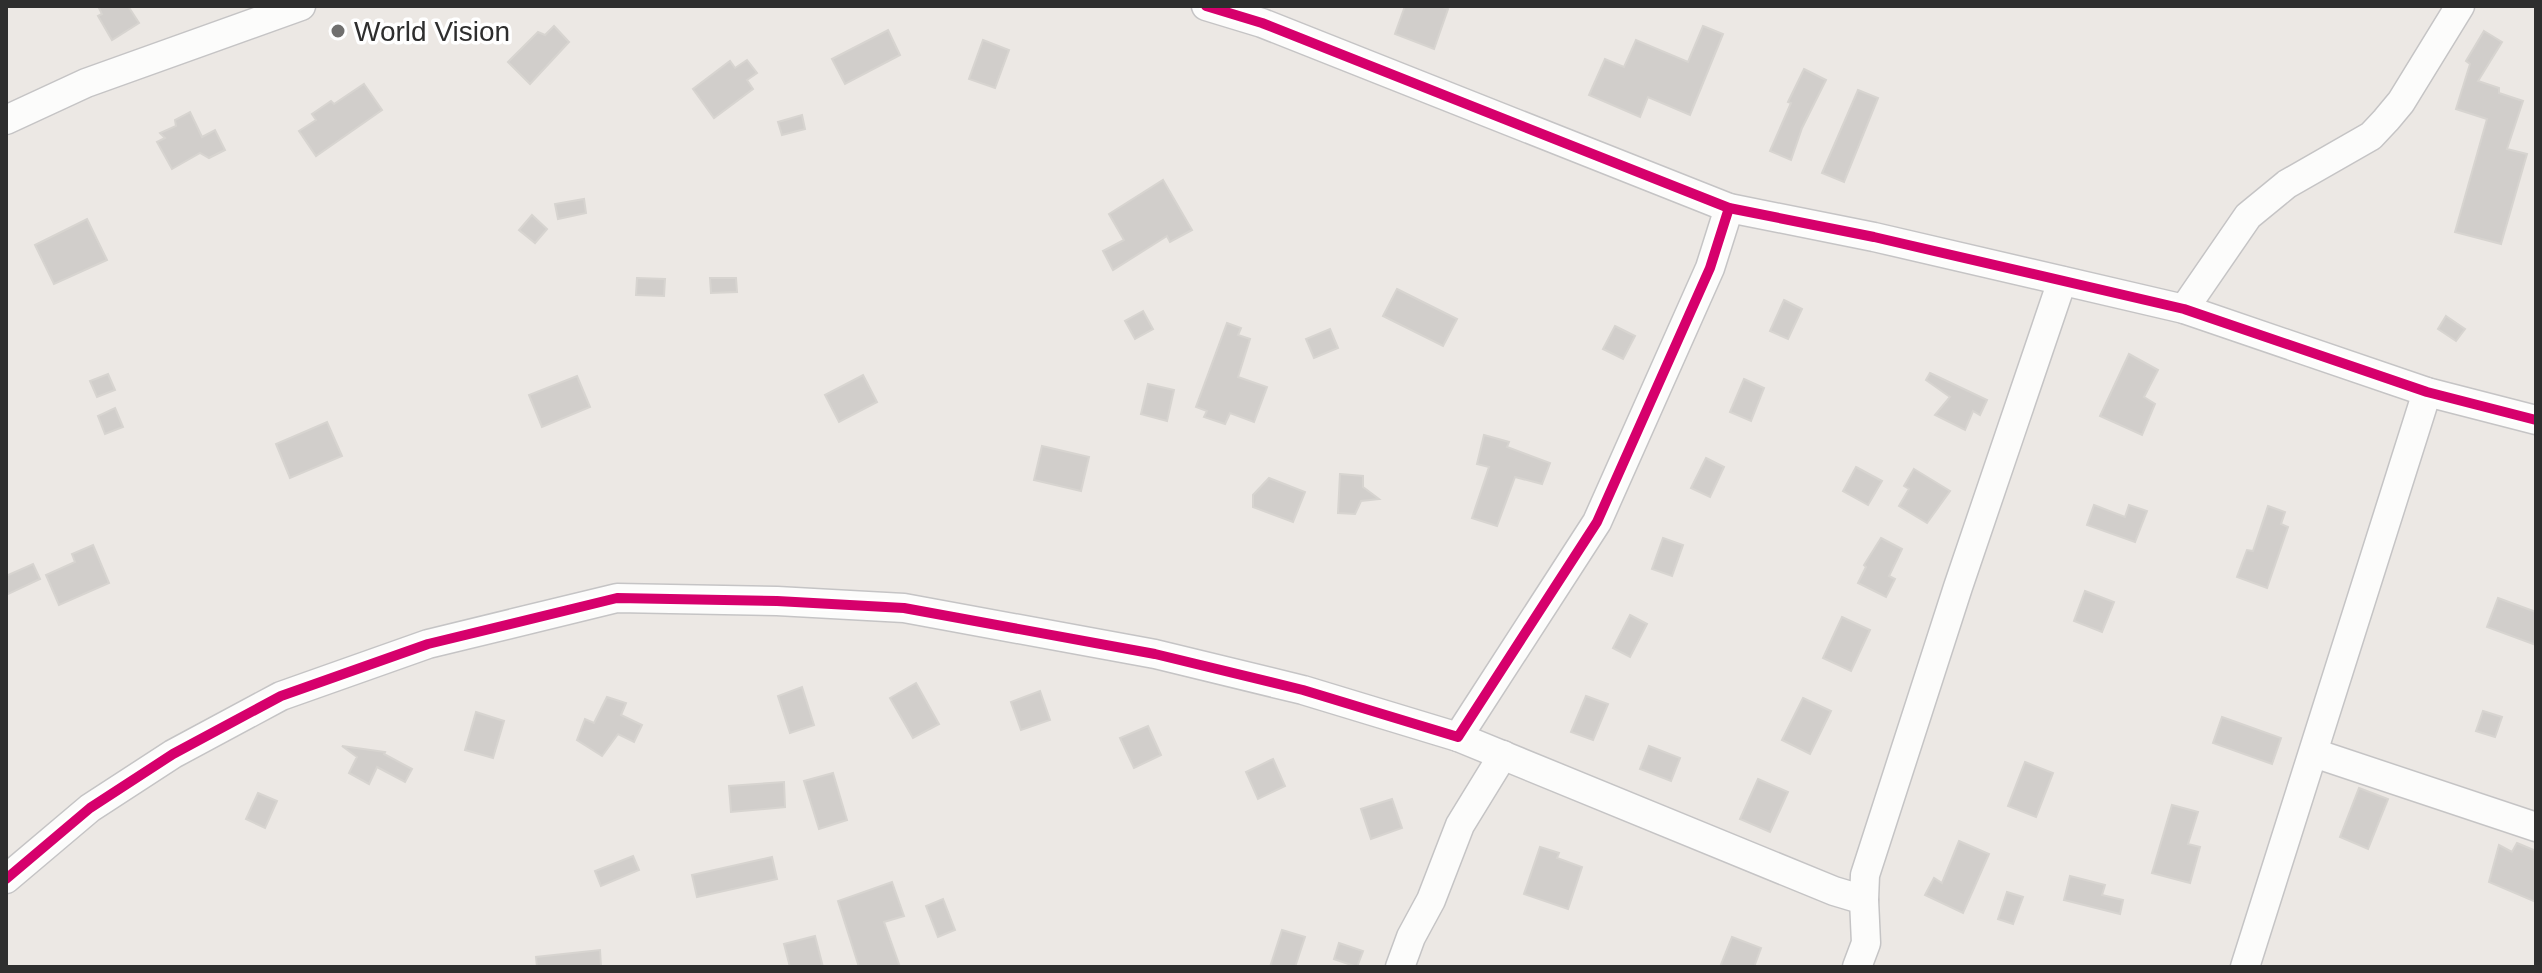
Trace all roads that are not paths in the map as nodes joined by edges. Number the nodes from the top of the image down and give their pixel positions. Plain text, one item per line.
1 (299, 6) edge
2 (1206, 6) edge
3 (2460, 6) edge
4 (6, 120) edge
5 (1729, 208) junction
6 (2062, 281) junction
7 (2184, 309) junction
8 (2427, 392) junction
9 (2536, 420) edge
10 (1458, 737) junction
11 (2314, 753) junction
12 (1503, 755) junction
13 (2536, 827) edge
14 (6, 879) edge
15 (1864, 900) junction
16 (1400, 967) edge
17 (1857, 967) edge
18 (2245, 967) edge

1 - 4 street
2 - 5 street
3 - 7 street
5 - 6 street
5 - 10 street
6 - 7 street
6 - 15 street
7 - 8 street
8 - 9 street
8 - 11 street
10 - 12 street
10 - 14 street
11 - 13 street
11 - 18 street
12 - 15 street
12 - 16 street
15 - 17 street

